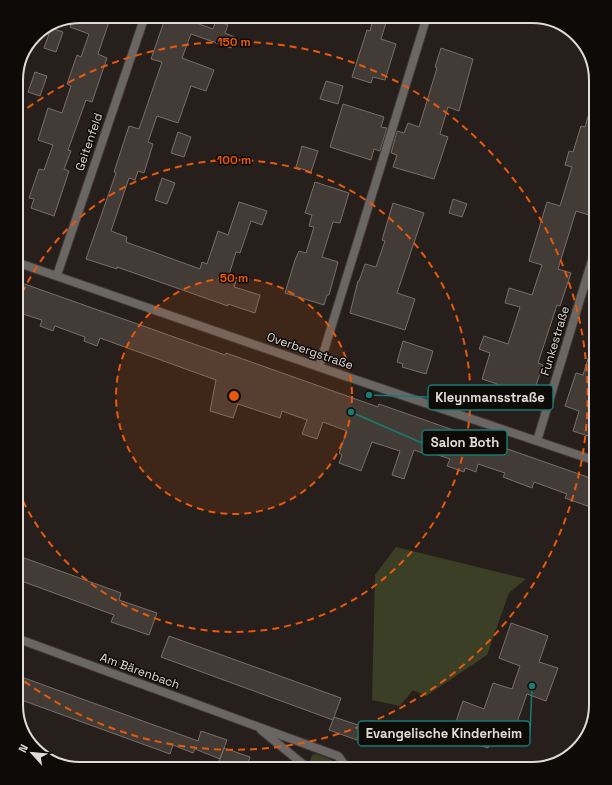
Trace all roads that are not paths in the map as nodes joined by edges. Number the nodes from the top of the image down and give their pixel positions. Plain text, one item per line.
1 (143, 23) edge
2 (425, 23) edge
3 (23, 264) edge
4 (589, 270) edge
5 (56, 275) junction
6 (319, 367) junction
7 (537, 441) junction
8 (589, 459) edge
9 (23, 641) edge
10 (255, 726) junction
11 (300, 762) edge
12 (342, 762) edge

1 - 5 street, Geitenfeld
2 - 6 street
3 - 5 street, Overbergstraße
4 - 7 street, Funkestraße
5 - 6 street, Overbergstraße
6 - 7 street, Overbergstraße
7 - 8 street, Overbergstraße
9 - 10 street, Am Bärenbach
10 - 11 street, Am Bärenbach
10 - 12 street, Am Bärenbach

